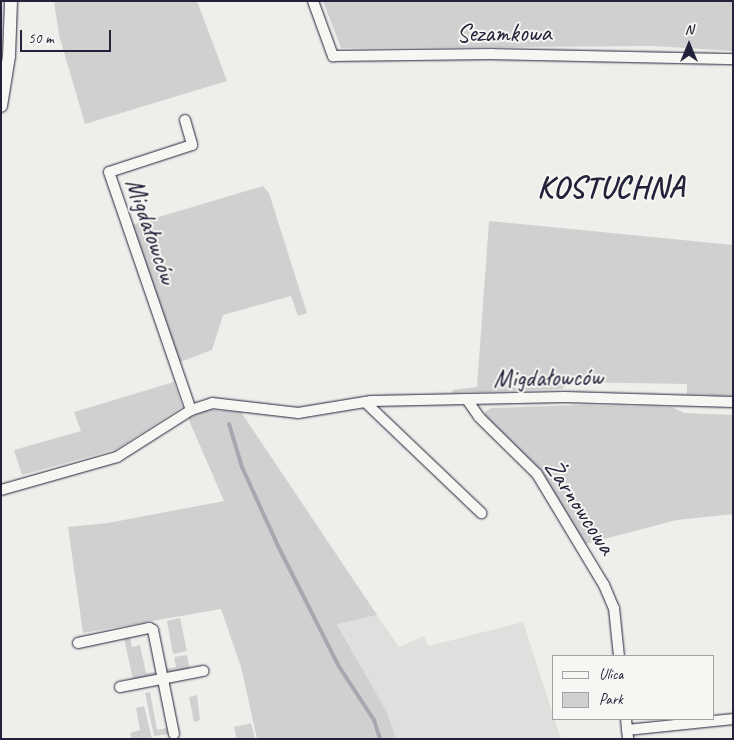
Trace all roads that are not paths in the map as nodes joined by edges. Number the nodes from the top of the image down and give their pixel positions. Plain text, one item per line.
1 (11, 1) edge
2 (314, 1) edge
3 (733, 59) edge
4 (1, 106) edge
5 (185, 120) dead end
6 (468, 400) junction
7 (365, 402) junction
8 (733, 402) edge
9 (191, 410) junction
10 (1, 490) edge
11 (481, 513) dead end
12 (78, 643) dead end
13 (619, 655) edge
14 (203, 671) dead end
15 (163, 679) junction
16 (120, 687) dead end
17 (733, 718) edge
18 (626, 720) edge
19 (174, 734) dead end
20 (627, 734) edge

1 - 4 street
2 - 3 street, Sezamkowa
5 - 9 street, Migdałowców
6 - 7 street, Migdałowców
6 - 8 street, Migdałowców
6 - 13 street, Żarnowcowa
7 - 9 street, Migdałowców
7 - 11 street
9 - 10 street, Migdałowców
12 - 15 street
14 - 15 street
15 - 16 street
15 - 19 street
17 - 20 street
18 - 20 street

